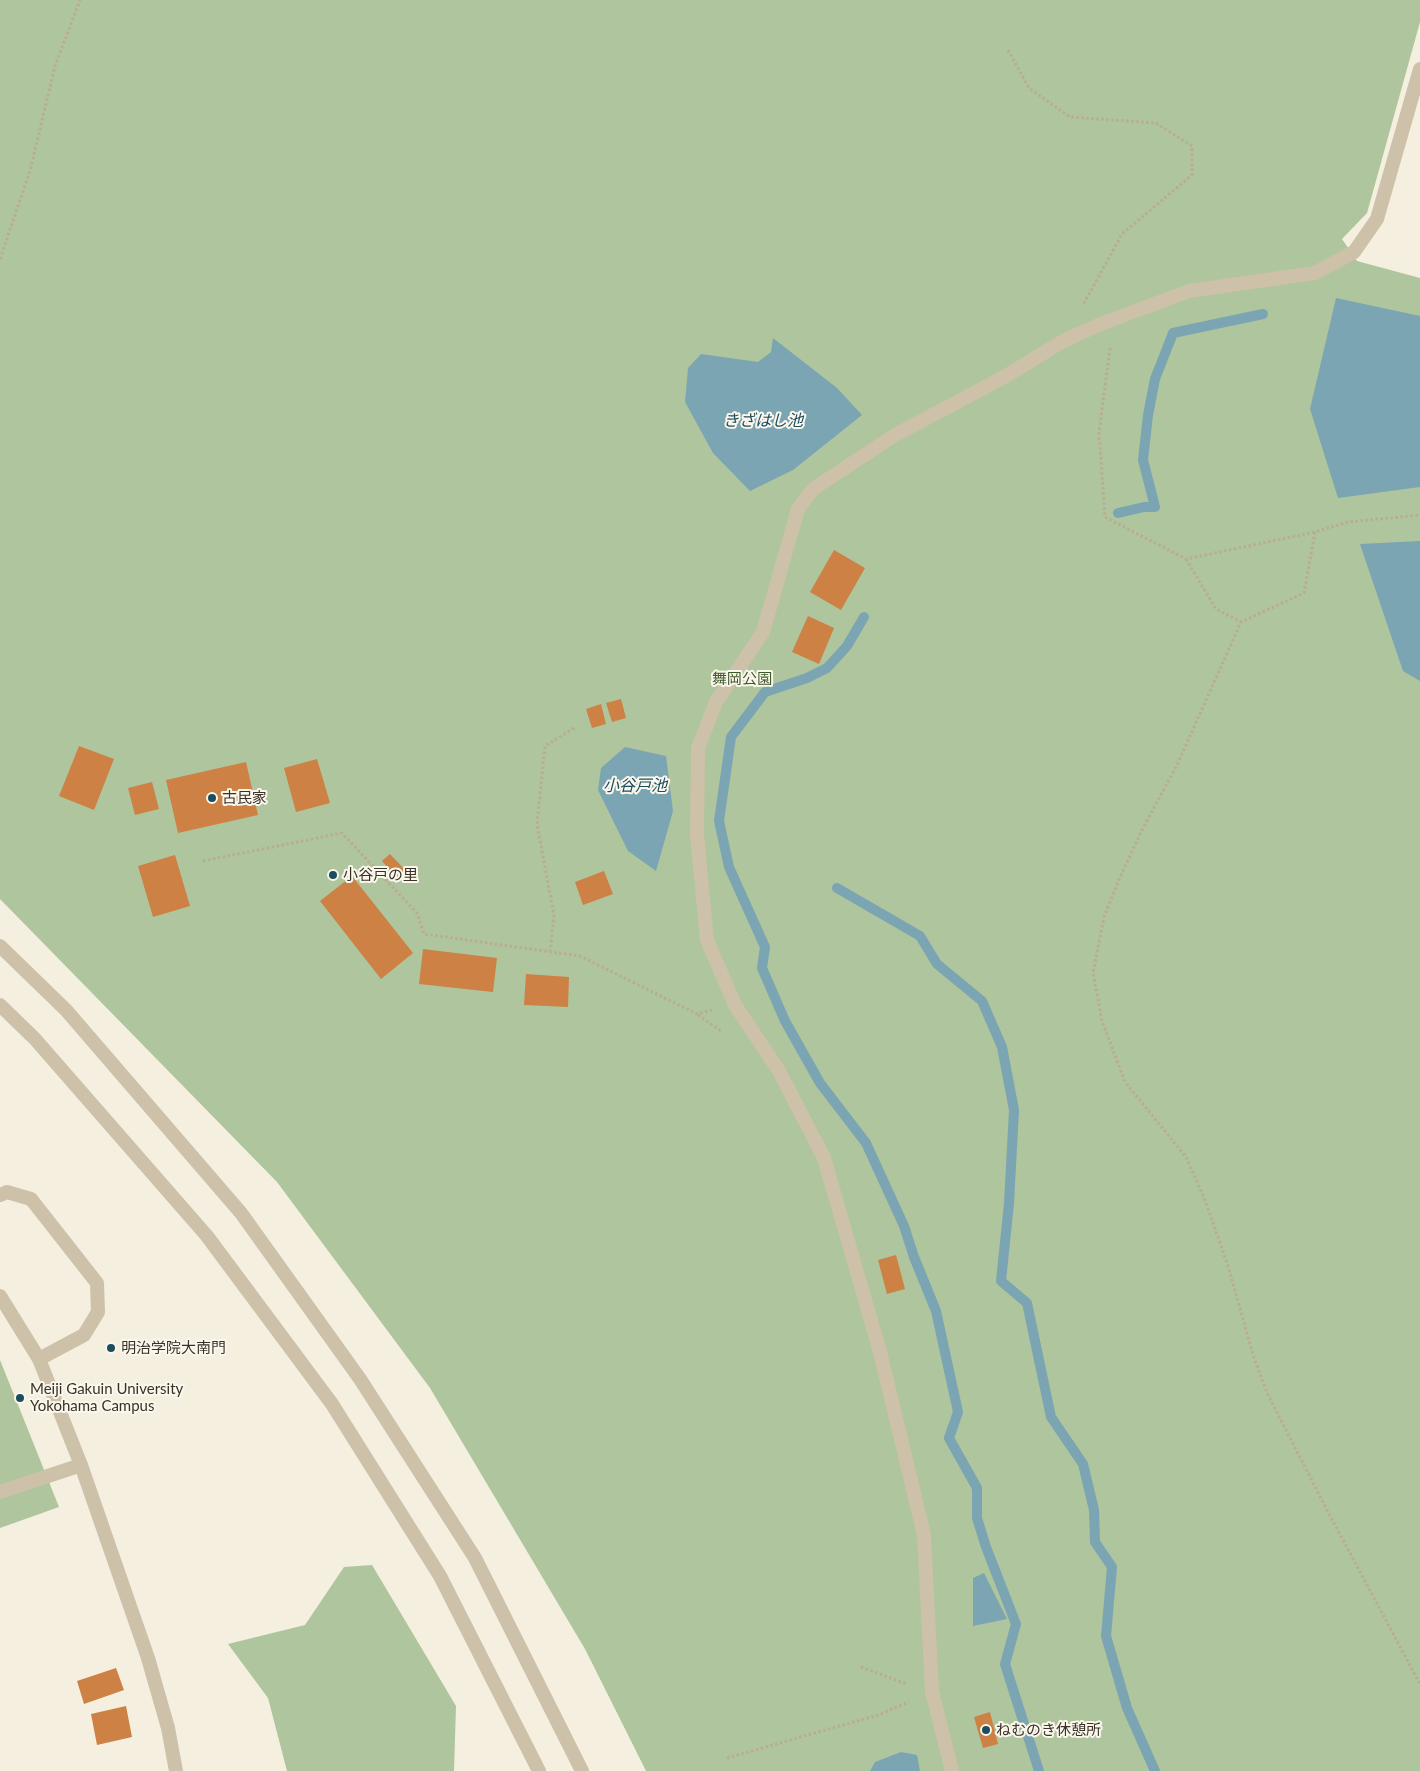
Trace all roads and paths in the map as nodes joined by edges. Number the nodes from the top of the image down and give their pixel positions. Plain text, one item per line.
1 (80, 0) edge
2 (1008, 50) dead end
3 (1420, 69) edge
4 (0, 259) edge
5 (1063, 341) junction
6 (1110, 347) dead end
7 (1420, 515) edge
8 (1315, 532) junction
9 (1186, 559) junction
10 (1241, 622) junction
11 (576, 726) dead end
12 (203, 861) dead end
13 (0, 946) edge
14 (550, 952) junction
15 (0, 1005) edge
16 (735, 1005) junction
17 (0, 1195) edge
18 (0, 1296) edge
19 (39, 1359) junction
20 (81, 1465) junction
21 (0, 1492) edge
22 (860, 1668) dead end
23 (1420, 1684) edge
24 (932, 1692) junction
25 (727, 1758) dead end
26 (176, 1771) edge
27 (539, 1771) edge
28 (582, 1771) edge
29 (952, 1771) edge

1 - 4 path
2 - 5 path
3 - 5 street
5 - 16 street
6 - 9 path
7 - 8 path
8 - 9 path
8 - 10 path
9 - 10 path
10 - 23 path
11 - 14 path
12 - 14 path
13 - 28 street
14 - 16 path
15 - 27 street
16 - 24 street
17 - 19 street
18 - 19 street
19 - 20 street
20 - 21 street
20 - 26 street
22 - 24 path
24 - 25 path
24 - 29 street

